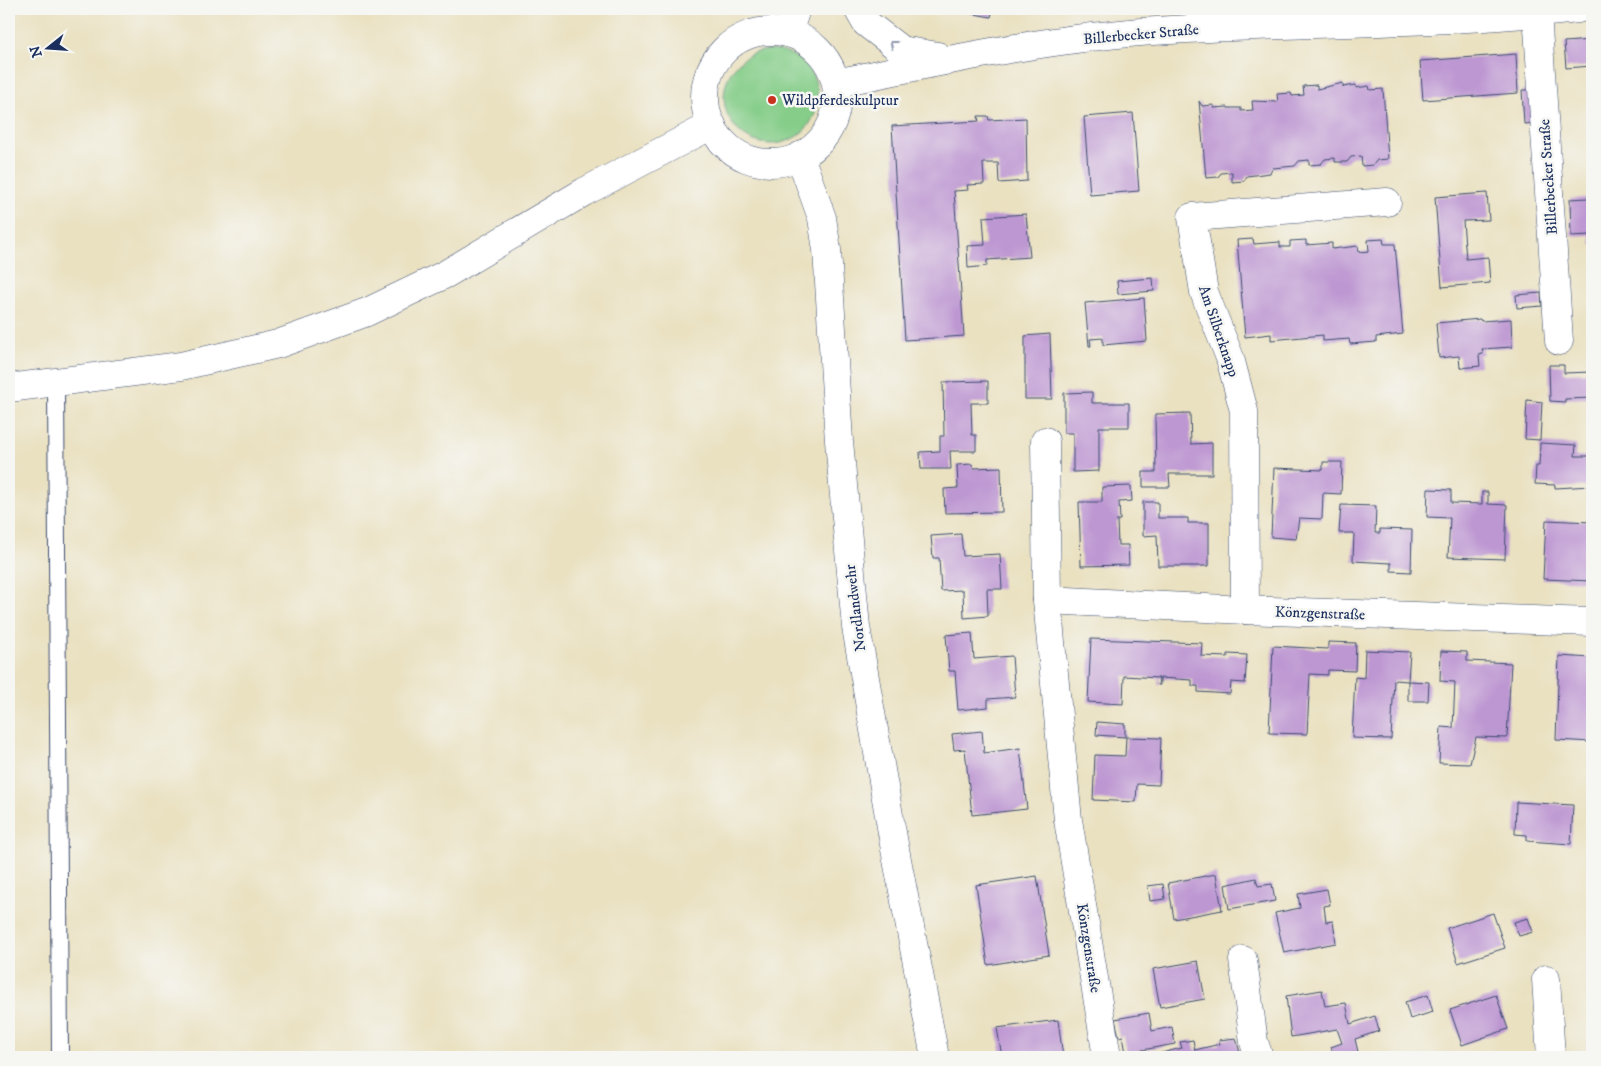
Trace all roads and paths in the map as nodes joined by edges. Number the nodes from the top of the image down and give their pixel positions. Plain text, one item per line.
1 (858, 9) edge
2 (1578, 9) edge
3 (1537, 13) junction
4 (792, 21) edge
5 (956, 58) junction
6 (836, 83) junction
7 (712, 125) junction
8 (800, 156) junction
9 (1386, 202) dead end
10 (1559, 341) dead end
11 (56, 382) junction
12 (9, 388) edge
13 (1044, 442) dead end
14 (1047, 600) junction
15 (1245, 610) junction
16 (1592, 622) edge
17 (1243, 960) dead end
18 (1546, 979) dead end
19 (60, 1057) edge
20 (935, 1057) edge
21 (1107, 1057) edge
22 (1259, 1057) edge
23 (1551, 1057) edge

5 -> 1 street, Billerbecker Straße
2 - 3 street, Billerbecker Straße
3 - 5 street, Billerbecker Straße
3 - 10 street, Billerbecker Straße
4 - 6 street
4 - 7 street
5 - 6 street, Billerbecker Straße
6 - 8 street
7 - 8 street
7 - 11 street
8 - 20 street, Nordlandwehr
9 - 15 street, Am Silberknapp
11 - 12 street
11 - 19 lane
13 - 14 street, Könzgenstraße
14 - 15 street, Könzgenstraße
14 - 21 street, Könzgenstraße
15 - 16 street, Könzgenstraße
17 - 22 street
18 - 23 street

